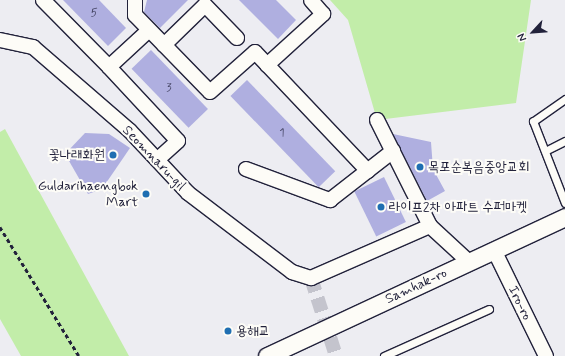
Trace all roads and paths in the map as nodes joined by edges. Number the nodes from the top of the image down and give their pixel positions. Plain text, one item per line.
1 (44, 0) edge
2 (135, 0) edge
3 (311, 0) edge
4 (149, 30) junction
5 (237, 38) dead end
6 (0, 40) edge
7 (164, 45) junction
8 (267, 65) junction
9 (109, 67) junction
10 (565, 99) edge
11 (377, 120) dead end
12 (565, 141) edge
13 (393, 151) junction
14 (545, 151) junction
15 (157, 160) junction
16 (246, 169) dead end
17 (368, 170) junction
18 (565, 203) edge
19 (565, 217) edge
20 (430, 226) junction
21 (0, 227) edge
22 (494, 250) junction
23 (469, 262) junction
24 (489, 309) dead end
25 (79, 356) edge
26 (267, 356) edge
27 (384, 356) edge
28 (546, 356) edge

1 - 9 street
2 - 4 street
3 - 8 street
4 - 7 street
4 - 9 street
5 - 7 street
6 - 15 street, Seomnaru-gil
7 - 8 street
8 - 17 street
9 - 15 street
10 - 14 lane
11 - 13 street
12 - 14 lane
13 - 17 street
13 - 20 street
14 - 18 lane
15 - 20 street, Seomnaru-gil
16 - 17 street
19 - 22 street, Samhak-ro
20 - 23 street
21 - 25 path
22 - 23 street, Samhak-ro
22 - 28 street, Iro-ro
23 - 26 street, Samhak-ro
24 - 27 lane

